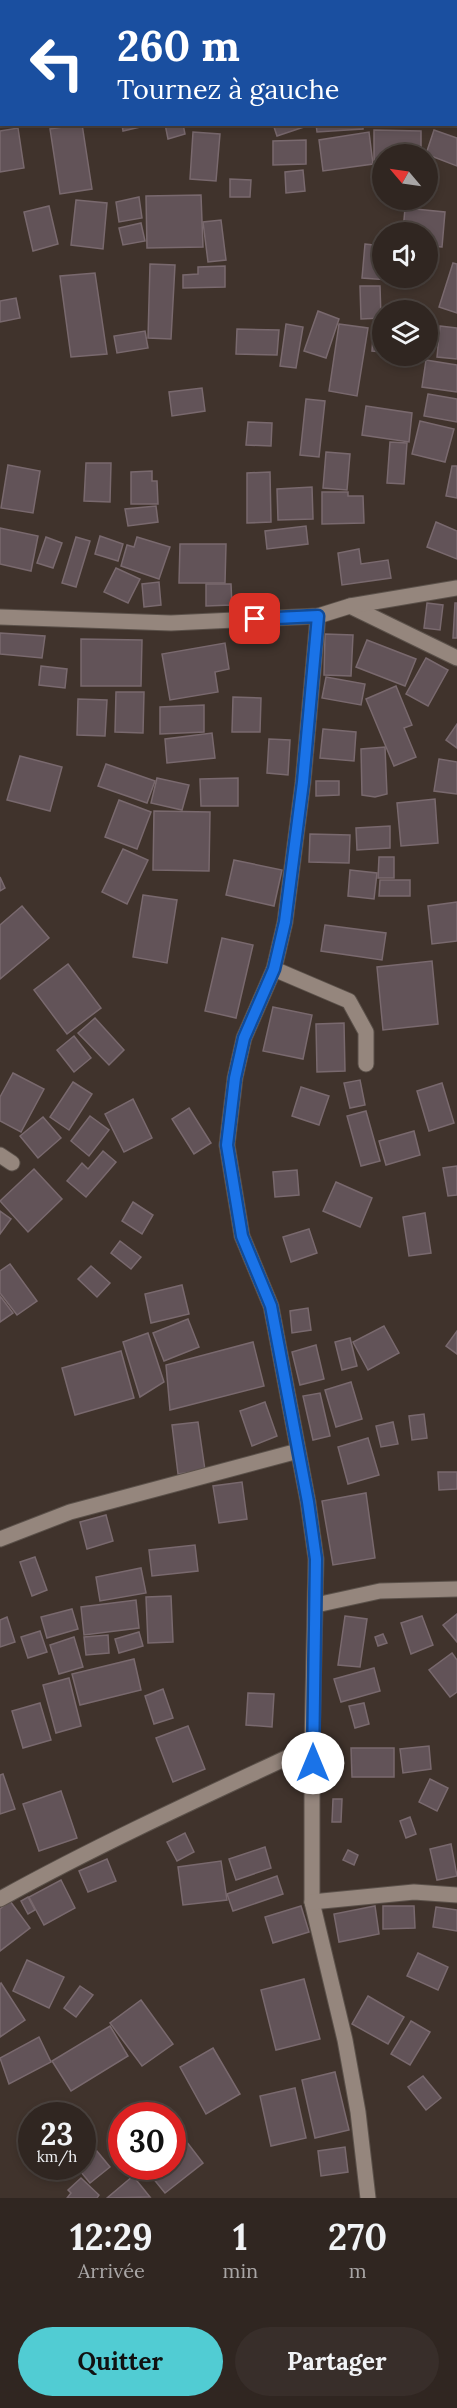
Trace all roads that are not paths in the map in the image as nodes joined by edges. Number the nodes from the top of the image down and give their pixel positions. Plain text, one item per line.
1 (457, 588) edge
2 (350, 606) junction
3 (318, 616) junction
4 (0, 617) edge
5 (457, 658) edge
6 (274, 969) junction
7 (366, 1064) dead end
8 (298, 1451) junction
9 (0, 1539) edge
10 (457, 1589) edge
11 (316, 1605) junction
12 (312, 1746) junction
13 (457, 1895) edge
14 (0, 1899) edge
15 (312, 1902) junction
16 (368, 2198) edge

1 - 2 street
2 - 3 street
2 - 5 street
3 - 4 street
3 - 6 street
6 - 7 street
6 - 8 street
8 - 9 street
8 - 11 street
10 - 11 street
11 - 12 street
12 - 14 street
12 - 15 street
13 - 15 street
15 - 16 street

